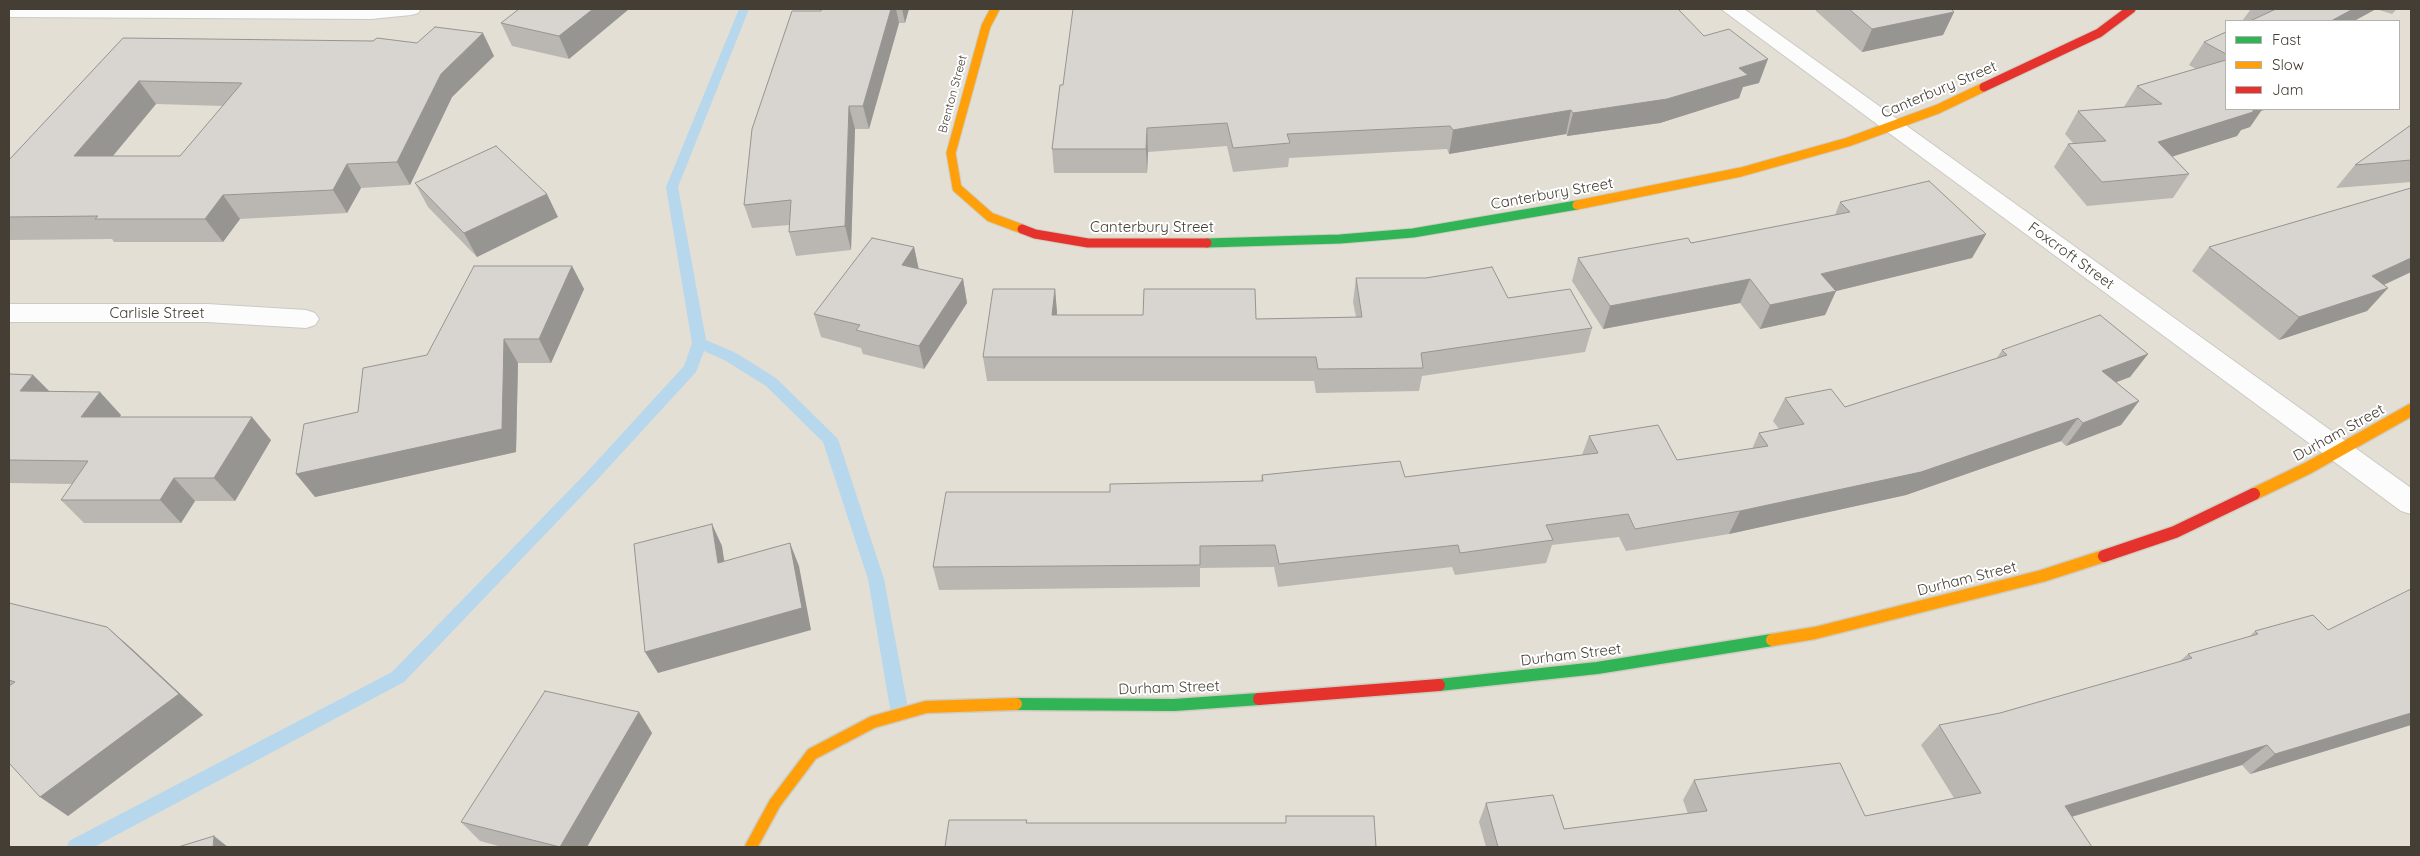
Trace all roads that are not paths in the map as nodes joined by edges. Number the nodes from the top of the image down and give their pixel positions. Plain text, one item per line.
1 (411, 9) edge
2 (995, 9) edge
3 (1731, 9) edge
4 (2131, 9) edge
5 (9, 11) edge
6 (1894, 127) junction
7 (957, 188) joint
8 (9, 313) edge
9 (306, 318) dead end
10 (2411, 410) edge
11 (2340, 451) junction
12 (2411, 503) edge
13 (750, 847) edge

1 - 5 street
2 - 7 street, Brenton Street
3 - 6 street, Foxcroft Street
4 - 6 street, Canterbury Street
6 - 7 street, Canterbury Street
6 - 11 street, Foxcroft Street
8 - 9 street, Carlisle Street
10 - 11 street, Durham Street
11 - 12 street, Foxcroft Street
11 - 13 street, Durham Street

